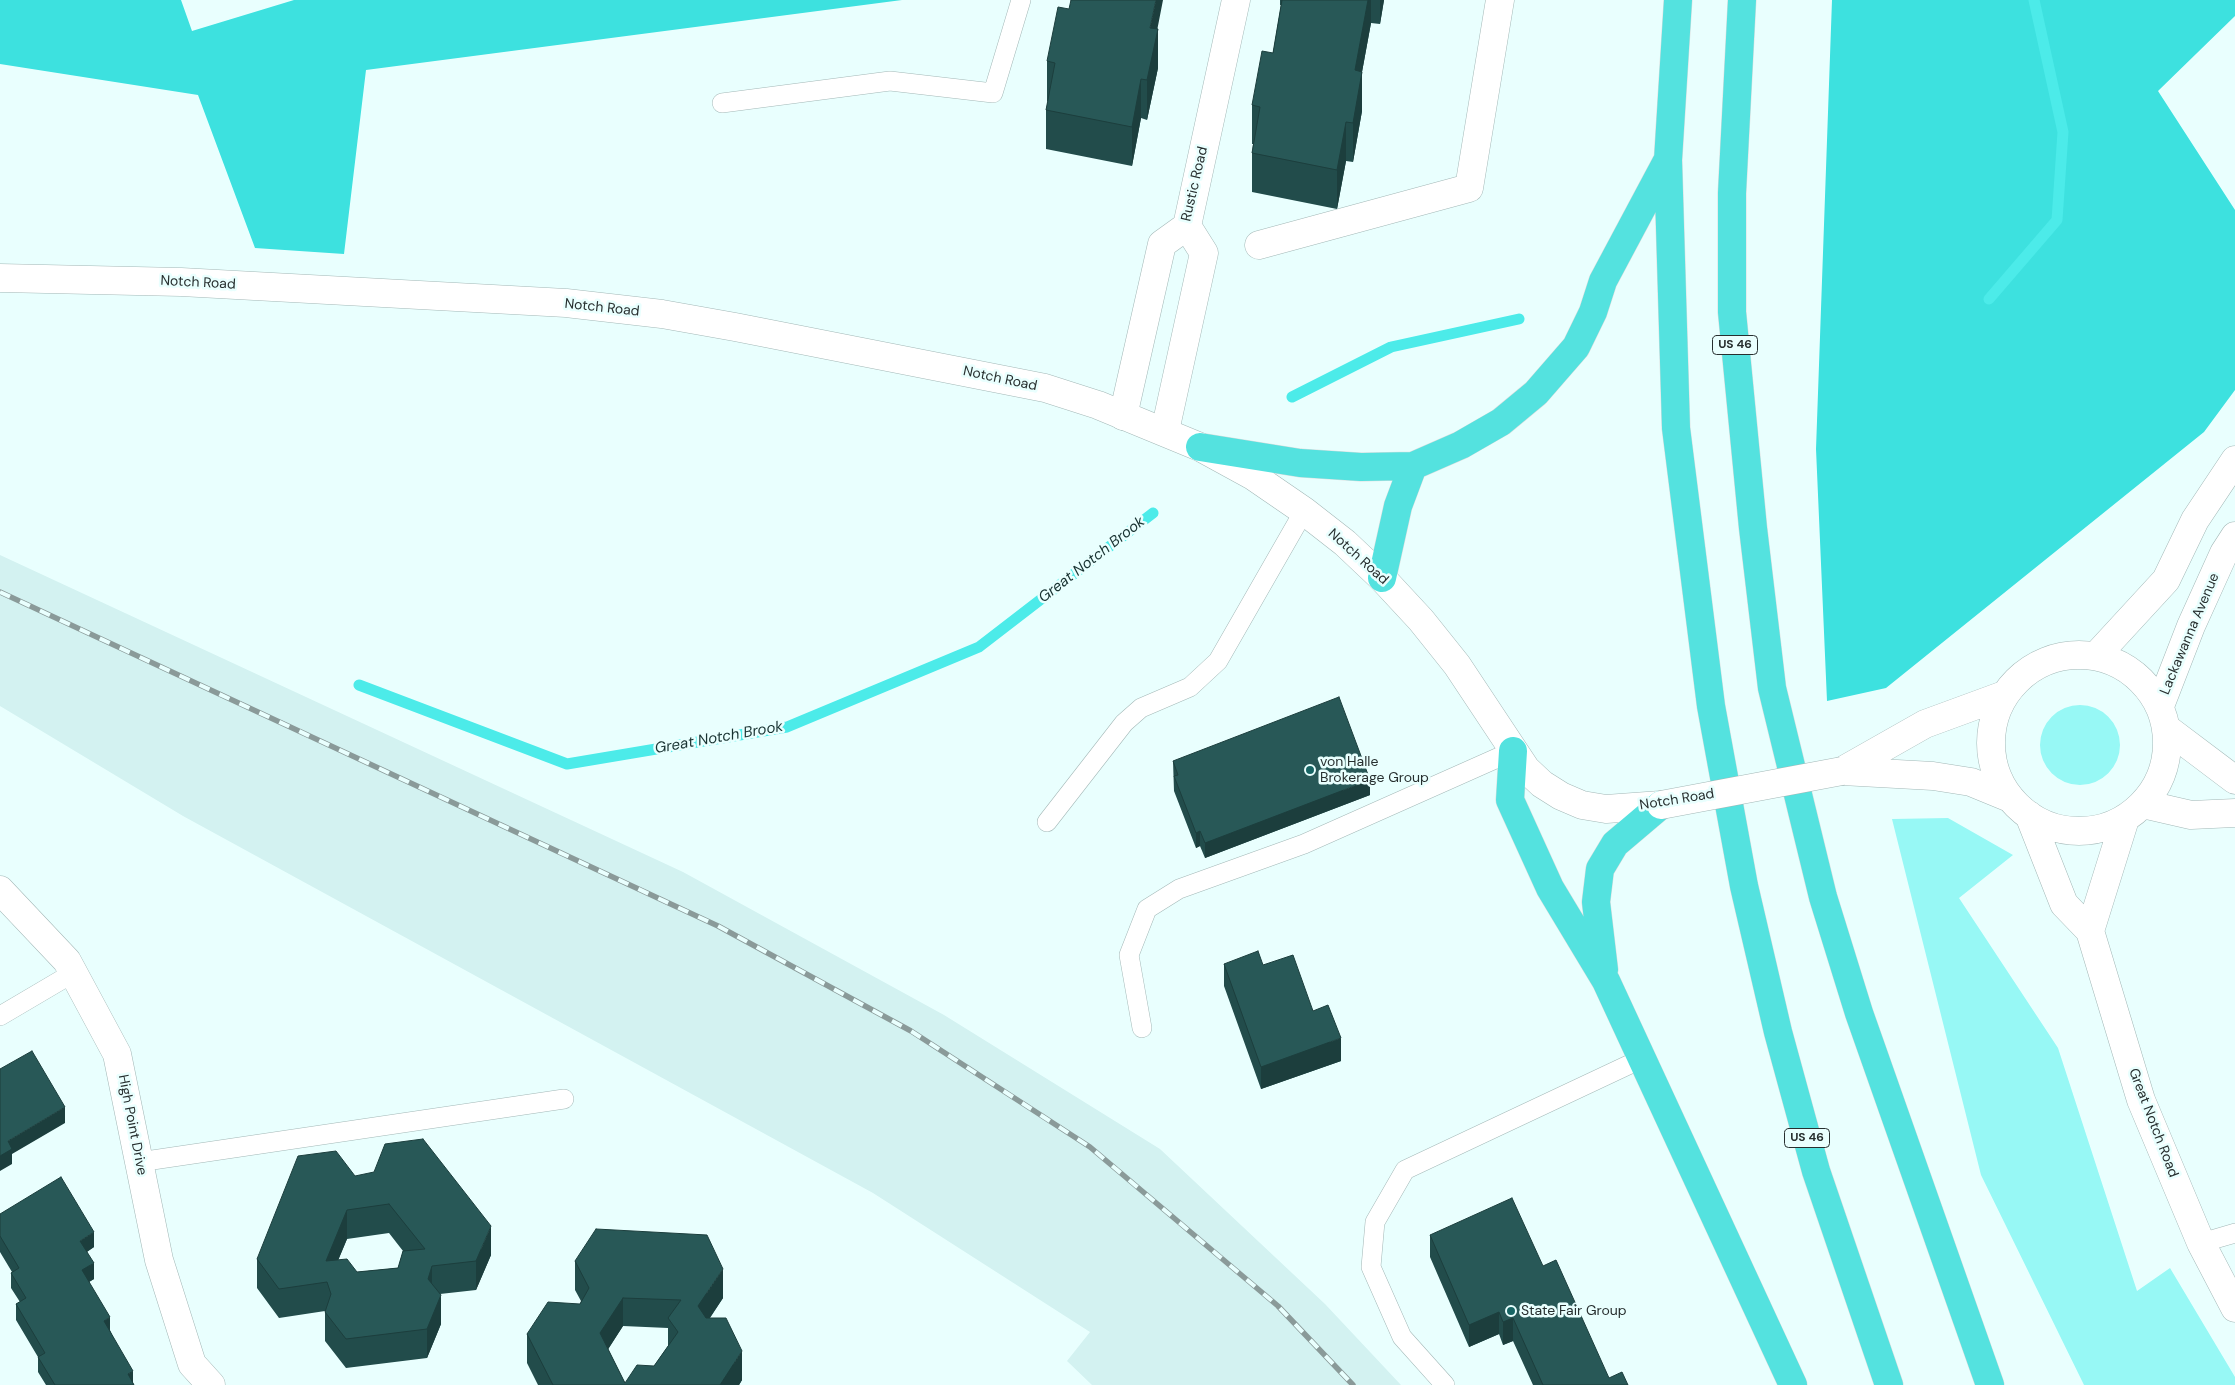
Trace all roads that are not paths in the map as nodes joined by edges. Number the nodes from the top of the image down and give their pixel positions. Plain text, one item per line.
1 (1021, 0) edge
2 (1236, 0) edge
3 (1500, 0) edge
4 (1678, 0) edge
5 (1742, 0) edge
6 (722, 103) dead end
7 (1668, 160) junction
8 (1187, 226) junction
9 (1259, 244) dead end
10 (0, 278) edge
11 (1123, 416) junction
12 (1165, 431) junction
13 (1200, 447) junction
14 (2235, 460) edge
15 (1413, 466) junction
16 (1304, 510) junction
17 (2235, 536) edge
18 (1382, 578) junction
19 (2096, 656) junction
20 (2004, 695) junction
21 (2163, 717) junction
22 (1513, 751) junction
23 (1842, 771) junction
24 (2235, 780) edge
25 (1661, 805) junction
26 (2019, 806) junction
27 (2134, 811) junction
28 (2235, 813) edge
29 (1047, 822) dead end
30 (0, 890) edge
31 (2090, 931) junction
32 (73, 973) junction
33 (1606, 981) junction
34 (0, 1016) edge
35 (1142, 1028) dead end
36 (1642, 1059) junction
37 (564, 1099) dead end
38 (139, 1162) junction
39 (2235, 1233) edge
40 (2201, 1243) junction
41 (2235, 1308) edge
42 (211, 1385) edge
43 (1445, 1385) edge
44 (1793, 1385) edge
45 (1889, 1385) edge
46 (1990, 1385) edge

1 - 6 lane
2 - 8 street, Rustic Road
3 - 9 street
4 - 7 highway, US 46
5 - 46 highway, US 46
7 - 15 highway
7 - 45 highway, US 46
8 - 11 street, Rustic Road
8 - 12 street
10 - 11 street, Notch Road
11 - 12 street, Notch Road
12 - 13 street, Notch Road
13 - 15 highway
13 - 16 street, Notch Road
14 - 19 street
15 - 18 highway
16 - 18 street, Notch Road
16 - 29 lane
17 - 21 street, Lackawanna Avenue
18 - 22 street, Notch Road
19 - 20 street
19 - 21 street
20 - 23 street, Notch Road
20 - 26 street
21 - 24 street
21 - 27 street
22 - 25 street, Notch Road
22 - 33 highway
22 - 35 lane
23 - 25 street, Notch Road, bridge
23 - 26 street, Notch Road
25 - 33 highway
26 - 27 street
26 - 31 street, Great Notch Road
27 - 28 street
27 - 31 street
30 - 32 street, High Point Drive
31 - 40 street, Great Notch Road
32 - 34 lane
32 - 38 street, High Point Drive
33 - 36 highway
36 - 43 lane
36 - 44 highway
37 - 38 lane
38 - 42 street, High Point Drive
39 - 40 lane
40 - 41 street, Great Notch Road

